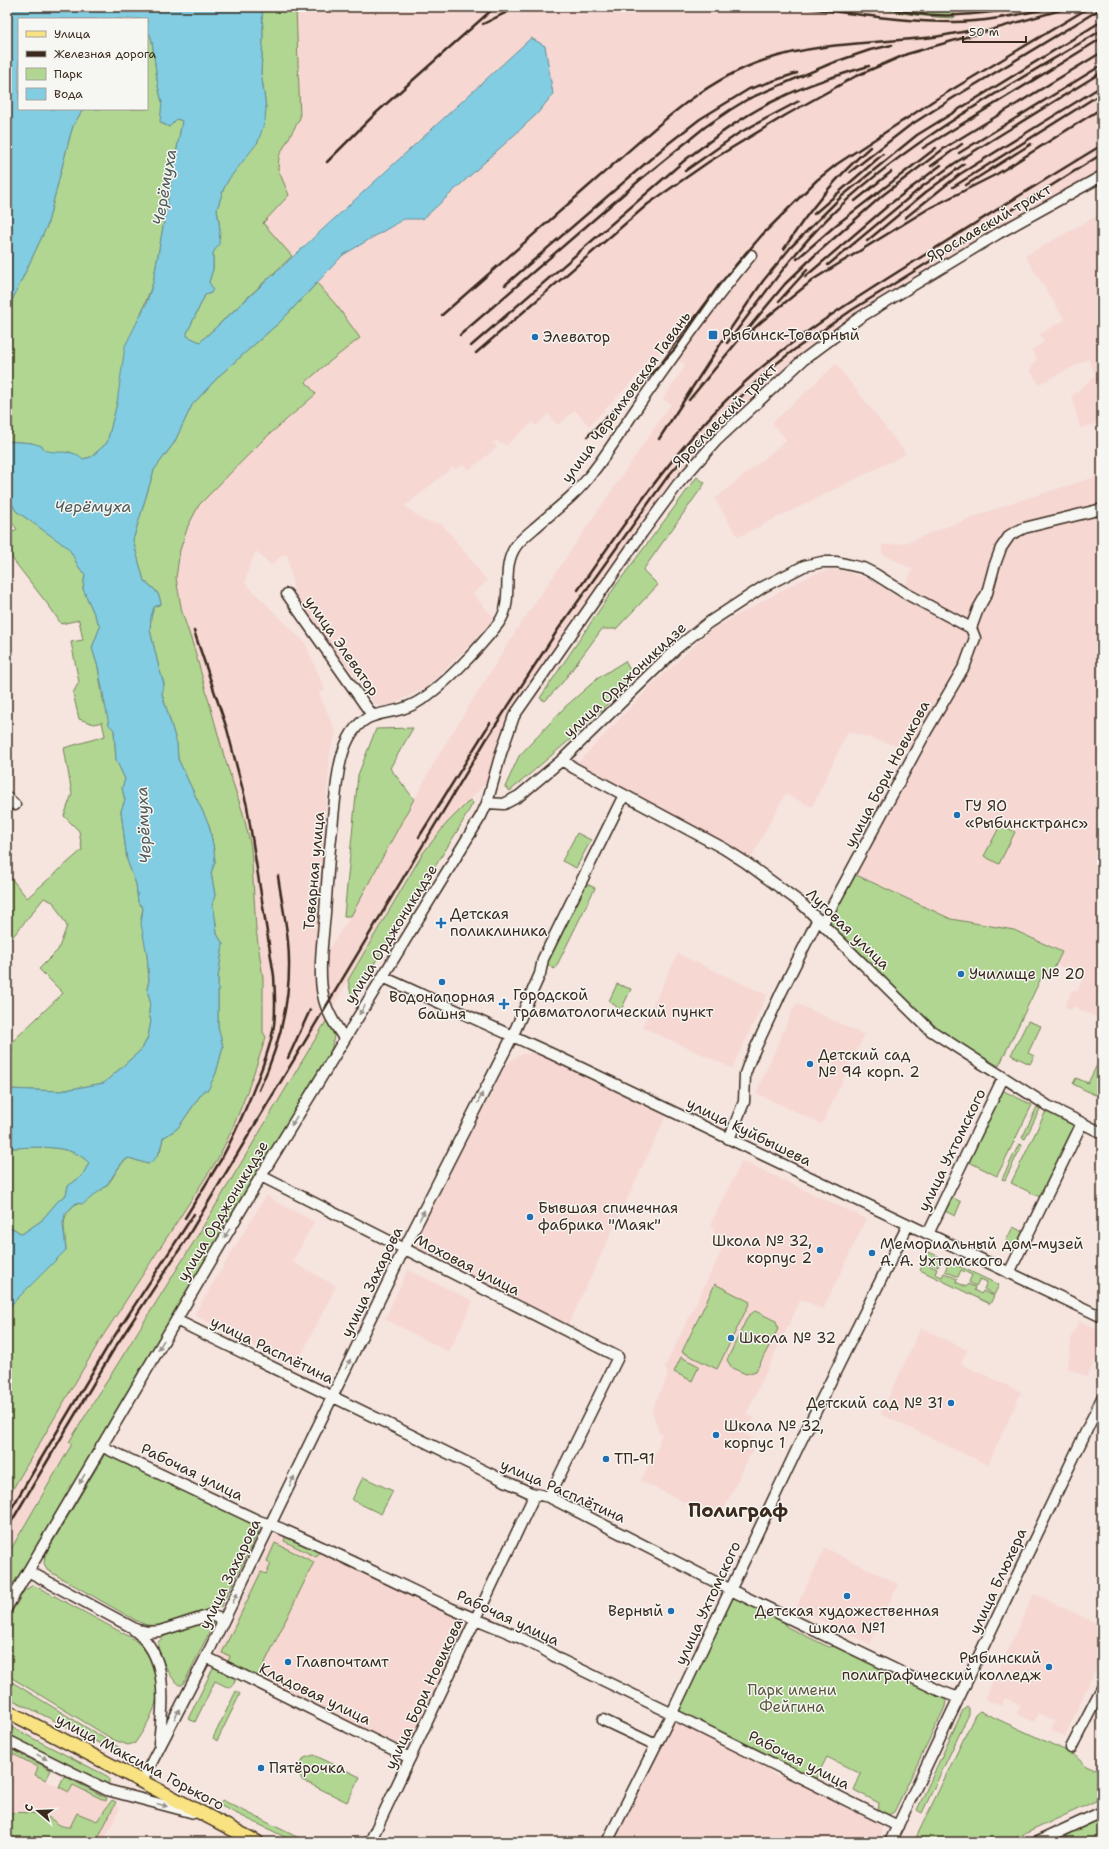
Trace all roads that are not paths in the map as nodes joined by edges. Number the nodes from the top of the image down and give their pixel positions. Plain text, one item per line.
1 (1102, 176) edge
2 (751, 254) dead end
3 (1102, 509) edge
4 (287, 594) dead end
5 (971, 628) junction
6 (372, 715) junction
7 (562, 760) junction
8 (624, 795) junction
9 (7, 797) edge
10 (487, 803) junction
11 (15, 805) dead end
12 (470, 834) joint
13 (820, 921) junction
14 (382, 977) junction
15 (512, 1037) junction
16 (344, 1038) junction
17 (1003, 1078) junction
18 (1082, 1123) junction
19 (1102, 1133) edge
20 (728, 1139) junction
21 (261, 1176) junction
22 (908, 1225) junction
23 (928, 1234) junction
24 (404, 1249) junction
25 (1009, 1273) junction
26 (1102, 1317) edge
27 (176, 1320) junction
28 (332, 1397) junction
29 (1102, 1398) edge
30 (101, 1446) junction
31 (534, 1494) junction
32 (548, 1497) junction
33 (270, 1525) junction
34 (28, 1571) junction
35 (732, 1589) junction
36 (7, 1607) edge
37 (476, 1619) junction
38 (224, 1620) junction
39 (131, 1627) junction
40 (167, 1629) junction
41 (154, 1656) junction
42 (206, 1657) junction
43 (1102, 1688) edge
44 (959, 1698) junction
45 (7, 1711) edge
46 (672, 1713) junction
47 (602, 1720) dead end
48 (7, 1740) edge
49 (656, 1745) junction
50 (1071, 1748) dead end
51 (159, 1749) junction
52 (410, 1758) junction
53 (142, 1781) junction
54 (1102, 1812) edge
55 (209, 1817) junction
56 (898, 1826) junction
57 (257, 1842) edge
58 (370, 1842) edge
59 (607, 1842) edge
60 (890, 1842) edge
61 (1037, 1842) edge

1 - 10 street, Ярославский тракт
2 - 6 street, улица Черемховская Гавань
3 - 5 street
4 - 6 street, улица Элеватор
5 - 7 street, улица Орджоникидзе
5 - 13 street, улица Бори Новикова
6 - 16 street, Товарная улица
7 - 8 street, Луговая улица
7 - 10 street, улица Орджоникидзе
8 - 13 street, Луговая улица
8 - 15 street, улица Захарова
9 - 11 street
10 - 12 street, Ярославский тракт
12 - 14 street, улица Орджоникидзе
13 - 17 street, Луговая улица
13 - 20 street, улица Бори Новикова
14 - 15 street, улица Куйбышева
14 -> 16 street, улица Орджоникидзе
15 - 20 street, улица Куйбышева
24 -> 15 street, улица Захарова
16 -> 21 street, улица Орджоникидзе
17 - 18 street, Луговая улица
17 - 23 street, улица Ухтомского
18 - 19 street, Луговая улица
18 - 25 street
20 - 22 street, улица Куйбышева
21 - 24 street, Моховая улица
21 -> 27 street, улица Орджоникидзе
22 - 23 street, улица Куйбышева
22 - 35 street, улица Ухтомского
23 - 25 street, улица Куйбышева
28 -> 24 street, улица Захарова
24 - 32 street, Моховая улица
25 - 26 street, улица Куйбышева
27 - 28 street, улица Расплётина
27 -> 30 street, улица Орджоникидзе
28 - 31 street, улица Расплётина
33 -> 28 street, улица Захарова
29 - 44 street, улица Блюхера
30 - 33 street, Рабочая улица
30 -> 34 street, улица Орджоникидзе
31 - 32 street, улица Расплётина
31 - 37 street, улица Бори Новикова
32 - 35 street, улица Расплётина
33 - 37 street, Рабочая улица
38 -> 33 street, улица Захарова
34 - 36 street, улица Орджоникидзе
34 - 39 street
35 - 44 street, улица Расплётина
35 - 46 street, улица Ухтомского
37 - 46 street, Рабочая улица
37 - 52 street, улица Бори Новикова
38 - 40 street
38 - 42 street, улица Захарова
39 - 40 street
39 - 41 street
40 - 41 street
41 - 51 street
51 -> 42 street, улица Захарова
42 - 52 street, Кладовая улица
43 - 50 street
44 - 56 street, улица Блюхера
45 - 53 main road, улица Максима Горького
46 - 49 street, улица Ухтомского
46 - 56 street, Рабочая улица
47 - 49 street
48 -> 55 street
49 - 59 street, улица Ухтомского
51 - 53 street, улица Захарова
52 - 58 street, улица Бори Новикова
53 - 55 main road, улица Максима Горького
54 - 61 street
55 - 57 main road, улица Максима Горького
56 - 60 street, улица Блюхера

